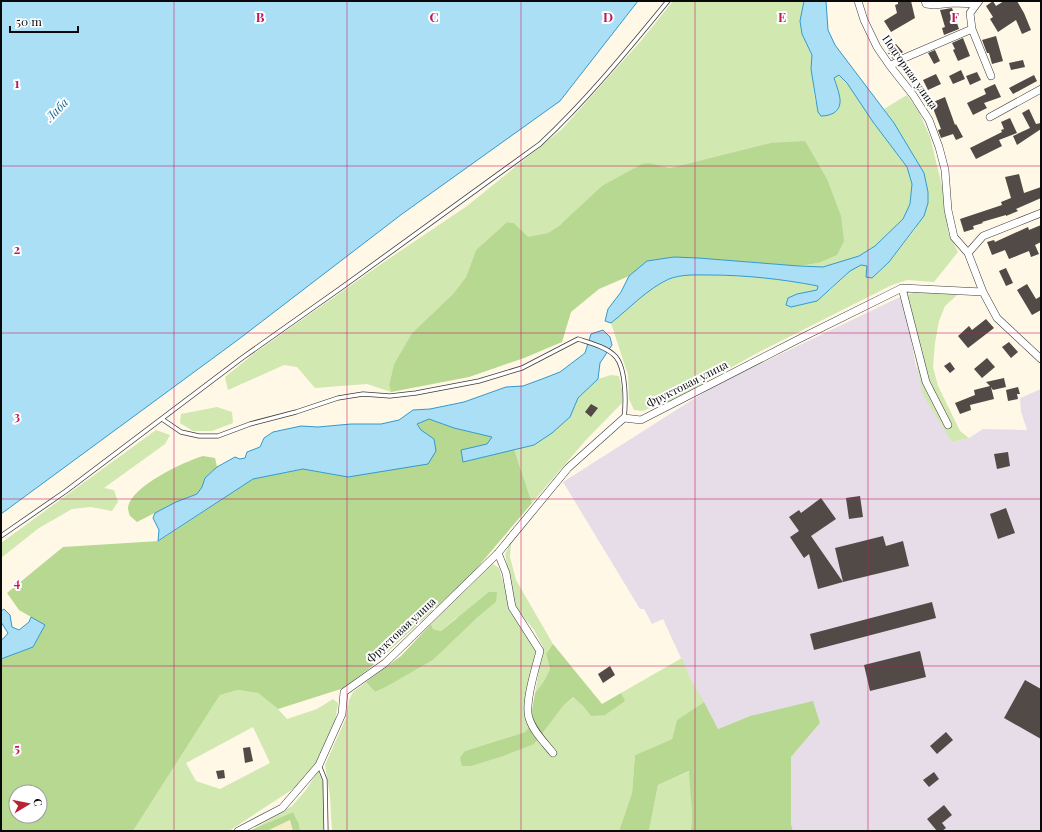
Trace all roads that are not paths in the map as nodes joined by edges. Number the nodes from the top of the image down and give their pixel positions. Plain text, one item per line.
1 (668, 1) edge
2 (858, 1) edge
3 (925, 1) edge
4 (977, 3) edge
5 (972, 29) junction
6 (890, 66) junction
7 (991, 76) dead end
8 (1041, 89) edge
9 (990, 117) dead end
10 (1041, 213) edge
11 (968, 253) junction
12 (902, 288) junction
13 (983, 292) junction
14 (1041, 359) edge
15 (624, 418) junction
16 (162, 419) junction
17 (948, 425) dead end
18 (1, 536) edge
19 (498, 553) junction
20 (553, 753) dead end
21 (319, 765) junction
22 (238, 831) edge
23 (326, 831) edge

1 - 16 lane
2 - 6 street, Подгорная улица
3 - 4 street
4 - 5 street
5 - 6 street
5 - 7 street
6 - 11 street, Подгорная улица
8 - 9 street
10 - 11 street
11 - 13 street, Подгорная улица
12 - 13 street, Фруктовая улица
12 - 15 street, Фруктовая улица
12 - 17 street
13 - 14 street, Подгорная улица
15 - 16 lane
15 - 19 street, Фруктовая улица
16 - 18 lane
19 - 20 street
19 - 21 street, Фруктовая улица
21 - 22 street, Фруктовая улица
21 - 23 lane

